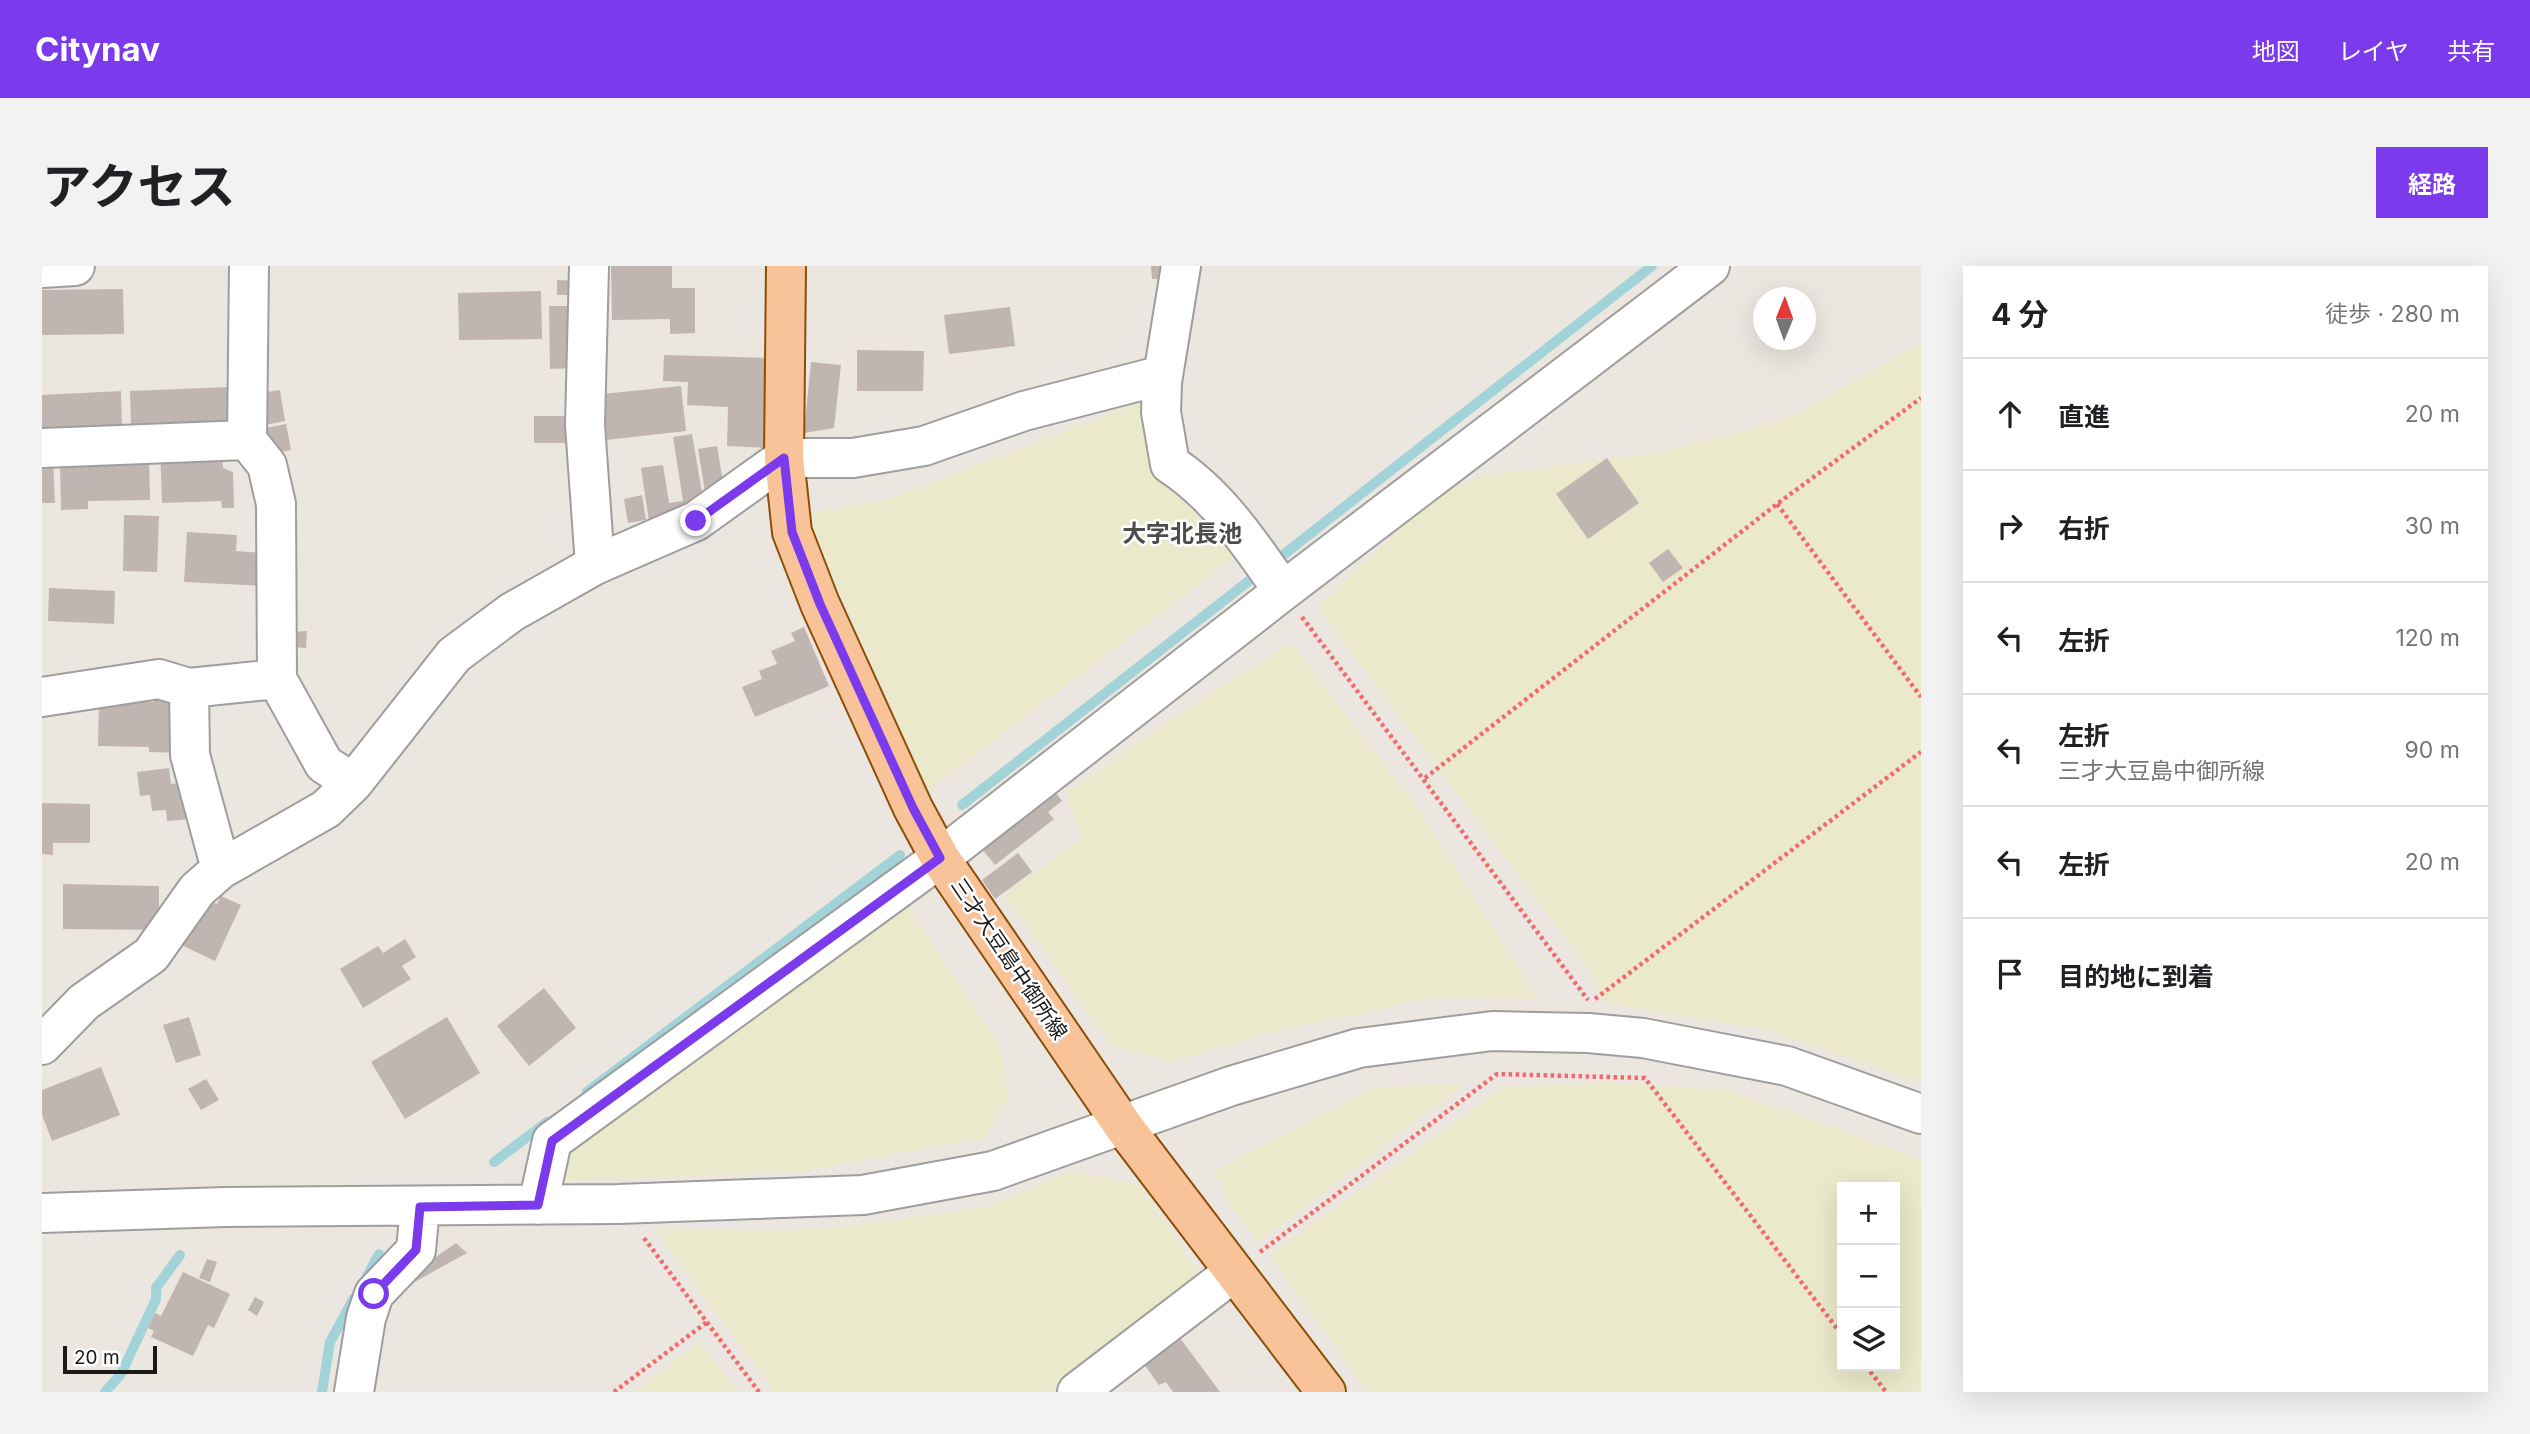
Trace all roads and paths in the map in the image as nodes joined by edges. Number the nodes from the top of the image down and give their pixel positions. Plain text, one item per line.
1 (75, 266) edge
2 (249, 266) edge
3 (589, 266) edge
4 (786, 266) edge
5 (1181, 266) edge
6 (1710, 266) edge
7 (42, 268) edge
8 (1162, 389) junction
9 (1921, 398) edge
10 (247, 440) junction
11 (42, 448) edge
12 (784, 458) junction
13 (1777, 504) junction
14 (595, 565) junction
15 (1283, 591) junction
16 (277, 679) junction
17 (189, 688) junction
18 (42, 697) edge
19 (1921, 697) edge
20 (1921, 752) edge
21 (1425, 778) junction
22 (353, 783) junction
23 (937, 851) junction
24 (221, 869) junction
25 (1589, 1018) junction
26 (42, 1045) edge
27 (1921, 1114) edge
28 (1124, 1127) junction
29 (618, 1204) junction
30 (538, 1205) junction
31 (420, 1207) junction
32 (42, 1213) edge
33 (1234, 1272) junction
34 (706, 1322) junction
35 (1837, 1328) edge
36 (1870, 1371) edge
37 (354, 1392) edge
38 (614, 1392) edge
39 (759, 1392) edge
40 (1077, 1392) edge
41 (1326, 1392) edge
42 (1886, 1392) edge

1 - 7 street
2 - 10 street
3 - 14 street
4 - 12 main road, 三才大豆島中御所線
5 - 8 street
6 - 15 street
8 - 12 street
8 - 15 street
9 - 13 path
10 - 11 street
10 - 16 street
12 - 14 street
12 - 23 main road, 三才大豆島中御所線
13 - 19 path
13 - 21 path
14 - 22 street
15 - 21 path
15 - 23 street
16 - 17 street
16 - 22 street
17 - 18 street
17 - 24 street
20 - 25 path
21 - 25 path
22 - 24 street
23 - 28 main road, 三才大豆島中御所線
23 - 30 street
24 - 26 street
25 - 27 street
25 - 28 street
28 - 29 street
28 - 33 main road, 三才大豆島中御所線
29 - 30 street
29 - 34 path
30 - 31 street
31 - 32 street
31 - 37 street
33 - 35 path
33 - 40 street
33 - 41 main road, 三才大豆島中御所線
34 - 38 path
34 - 39 path
36 - 42 path

